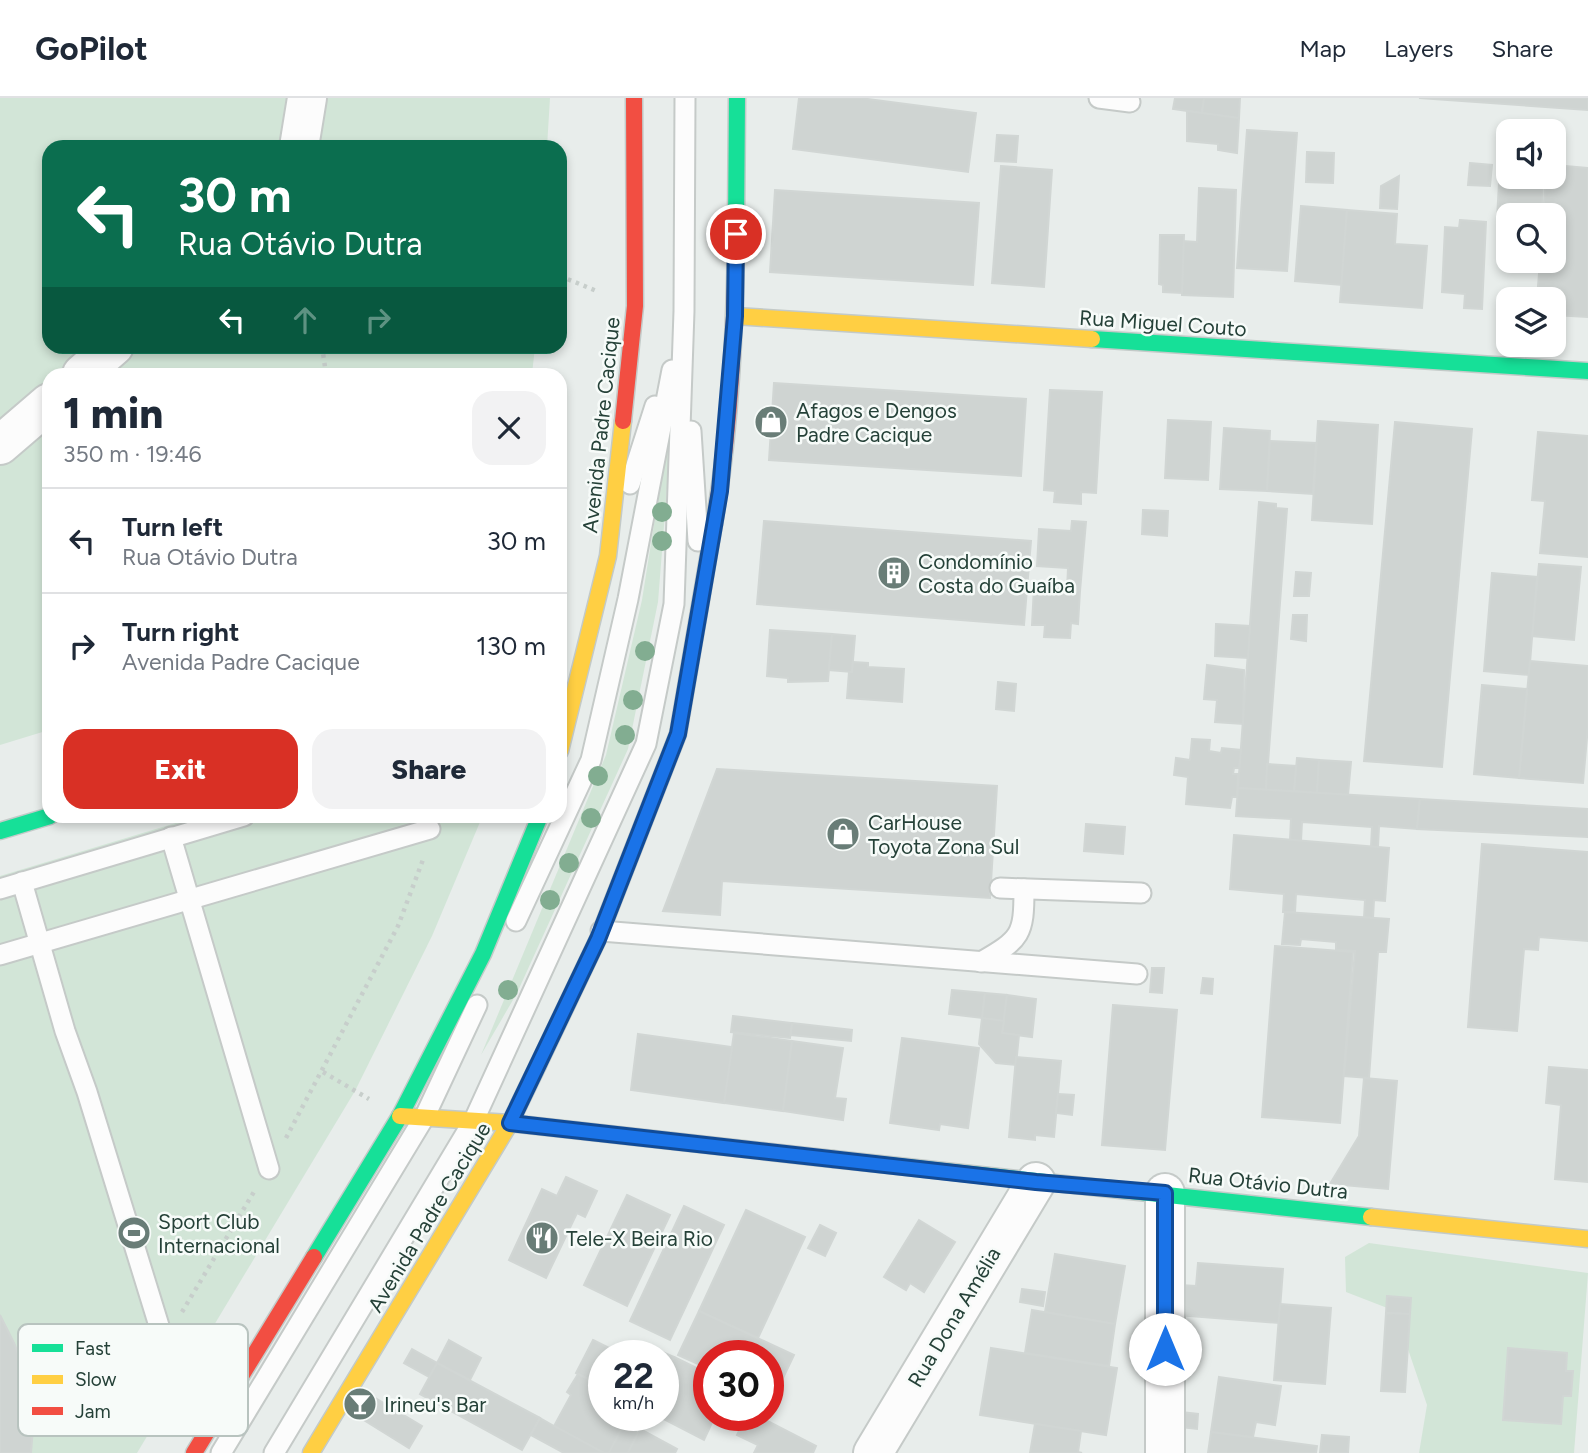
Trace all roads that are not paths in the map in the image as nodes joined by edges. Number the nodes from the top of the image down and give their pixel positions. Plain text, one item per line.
1 (307, 98) edge
2 (634, 98) edge
3 (685, 98) edge
4 (737, 98) edge
5 (1099, 98) edge
6 (1130, 102) dead end
7 (300, 140) edge
8 (684, 311) junction
9 (735, 316) junction
10 (105, 354) edge
11 (89, 368) edge
12 (1588, 371) edge
13 (42, 409) edge
14 (0, 445) edge
15 (608, 556) junction
16 (702, 608) junction
17 (579, 614) dead end
18 (567, 723) edge
19 (567, 811) edge
20 (42, 818) edge
21 (221, 823) edge
22 (528, 823) edge
23 (538, 823) edge
24 (562, 823) edge
25 (430, 830) road end
26 (0, 831) edge
27 (534, 836) junction
28 (171, 838) junction
29 (22, 882) junction
30 (1000, 888) dead end
31 (0, 889) edge
32 (1024, 889) junction
33 (1141, 893) dead end
34 (189, 899) junction
35 (601, 931) junction
36 (41, 943) junction
37 (0, 955) edge
38 (981, 962) junction
39 (1137, 974) dead end
40 (400, 1116) junction
41 (425, 1116) junction
42 (474, 1120) junction
43 (510, 1123) junction
44 (269, 1169) road end
45 (1036, 1182) junction
46 (1165, 1193) junction
47 (1588, 1239) edge
48 (158, 1324) edge
49 (248, 1365) edge
50 (248, 1408) edge
51 (204, 1436) edge
52 (231, 1436) edge
53 (194, 1453) edge
54 (221, 1453) edge
55 (274, 1453) edge
56 (311, 1453) edge
57 (873, 1453) edge
58 (1165, 1453) edge

1 - 7 street
2 - 15 main road, Avenida Padre Cacique
3 - 8 lane
4 - 9 main road, Avenida Padre Cacique
5 - 6 lane
8 - 15 lane
8 - 16 lane
8 - 19 lane
8 - 42 lane
9 - 12 main road, Rua Miguel Couto
9 - 16 main road, Avenida Padre Cacique
10 - 11 street
13 - 14 street
15 - 17 main road
15 - 18 main road, Avenida Padre Cacique
16 - 35 main road, Avenida Padre Cacique
20 - 26 main road
21 - 28 lane
22 - 27 main road
23 - 27 main road
24 - 41 lane
25 - 34 lane
27 - 40 main road
28 - 29 lane
28 - 34 lane
29 - 31 lane
29 - 36 lane
30 - 32 lane
32 - 33 lane
32 - 38 lane
34 - 36 lane
34 - 44 lane
35 - 38 lane
35 - 43 main road, Avenida Padre Cacique
36 - 37 lane
36 - 48 lane
38 - 39 lane
40 - 41 main road, Rua Otávio Dutra
40 - 49 main road
41 - 42 main road, Rua Otávio Dutra
41 - 50 lane
42 - 43 main road, Rua Otávio Dutra
42 - 55 lane
43 - 45 main road, Rua Otávio Dutra
43 - 56 main road, Avenida Padre Cacique
45 - 46 main road, Rua Otávio Dutra
45 - 57 street, Rua Dona Amélia
46 - 47 main road, Rua Otávio Dutra
46 - 58 street
51 - 53 main road
52 - 54 lane

